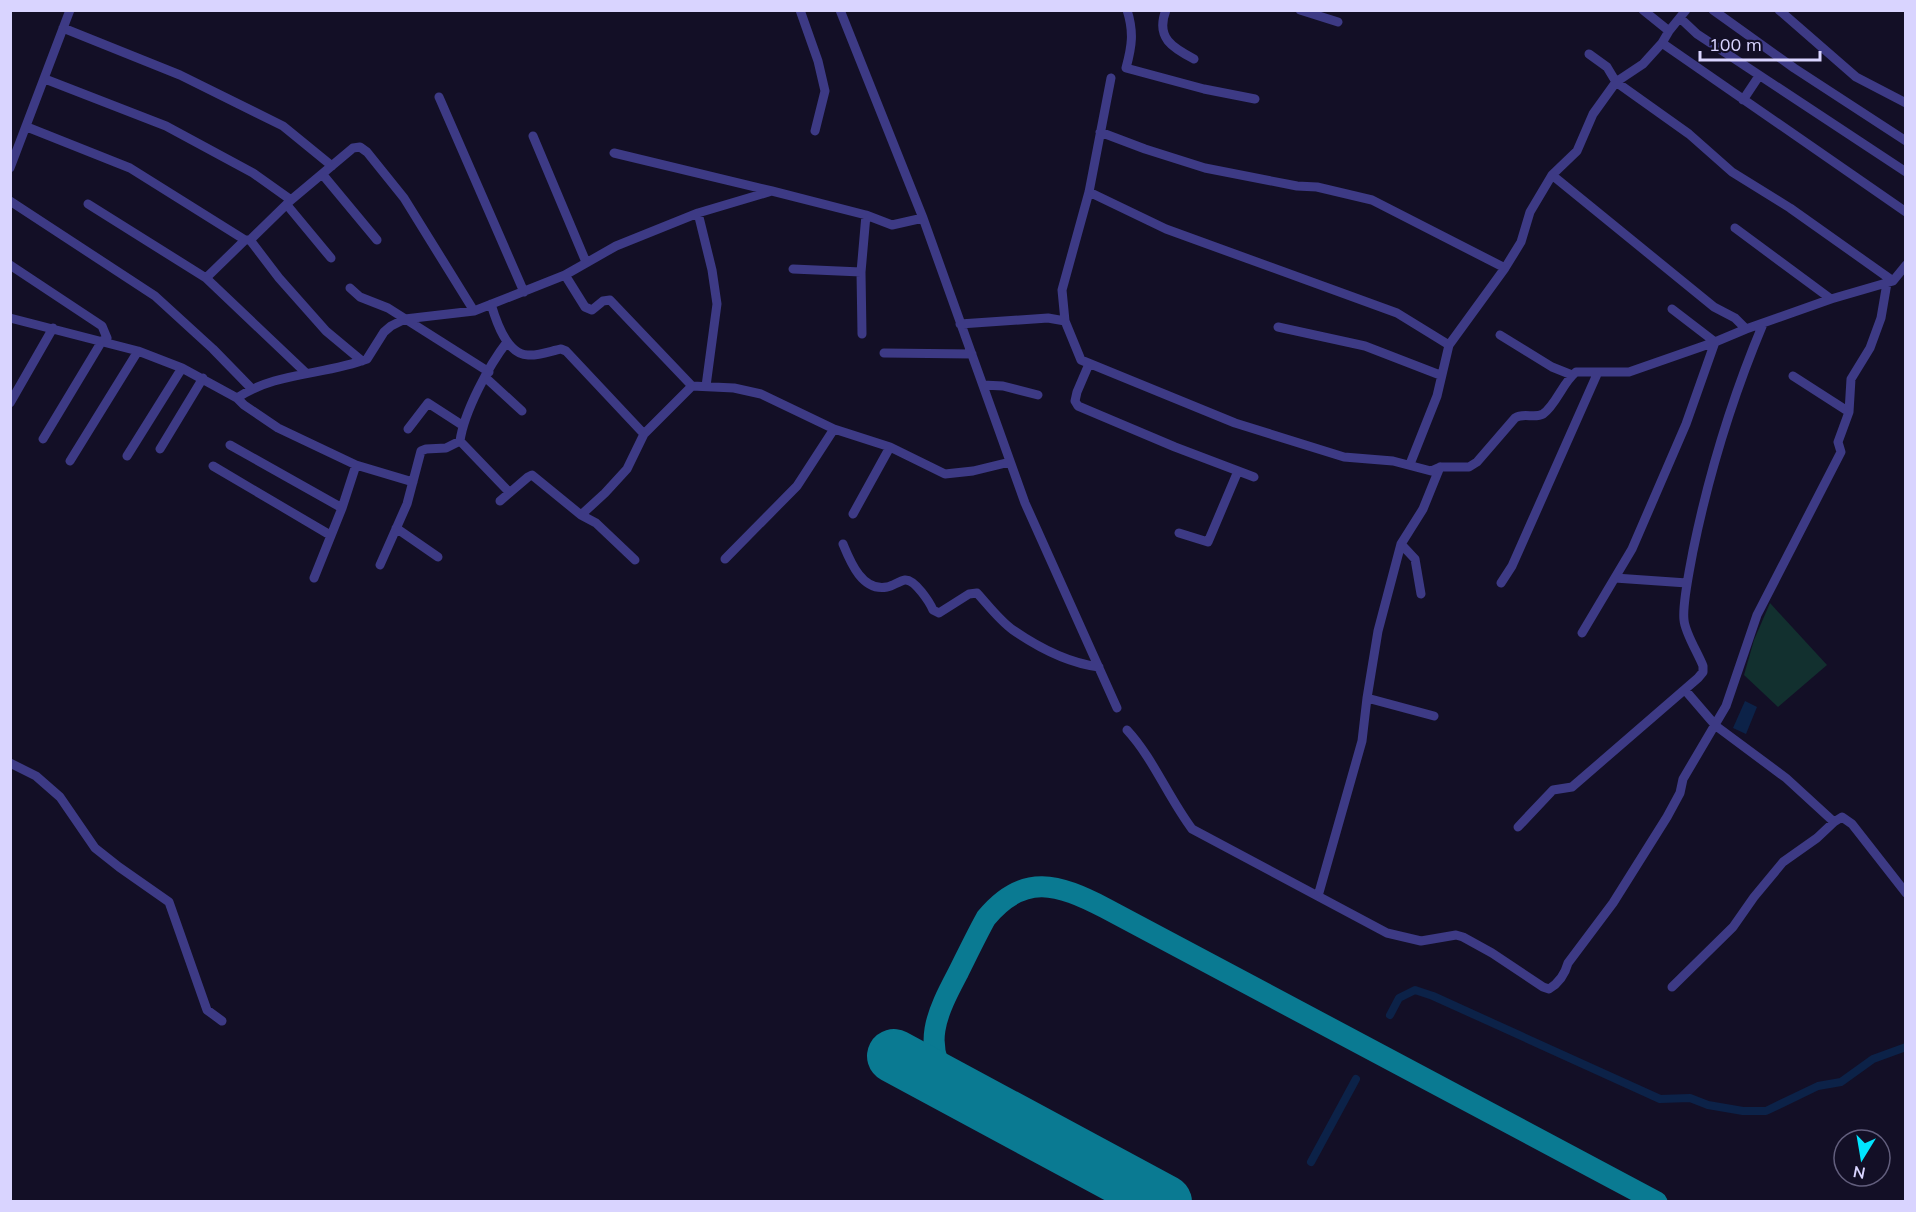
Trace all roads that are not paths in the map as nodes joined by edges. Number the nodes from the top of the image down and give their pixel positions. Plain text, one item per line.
1 (70, 10) edge
2 (800, 10) edge
3 (1127, 10) edge
4 (1167, 10) edge
5 (1300, 10) edge
6 (1642, 10) edge
7 (1779, 10) edge
8 (842, 11) edge
9 (1715, 11) edge
10 (1683, 14) edge
11 (1338, 22) dead end
12 (63, 28) junction
13 (1669, 31) junction
14 (1662, 43) junction
15 (1589, 54) dead end
16 (1194, 59) dead end
17 (1760, 76) junction
18 (1111, 78) dead end
19 (45, 79) junction
20 (1616, 82) junction
21 (439, 97) dead end
22 (1254, 99) dead end
23 (1743, 100) junction
24 (1905, 103) edge
25 (27, 127) junction
26 (815, 131) dead end
27 (1100, 132) junction
28 (533, 136) dead end
29 (1905, 141) edge
30 (614, 153) dead end
31 (332, 166) junction
32 (10, 168) edge
33 (1905, 172) edge
34 (323, 175) junction
35 (1552, 175) junction
36 (772, 191) junction
37 (1089, 192) junction
38 (10, 201) edge
39 (289, 202) junction
40 (88, 204) dead end
41 (1905, 212) edge
42 (698, 213) junction
43 (866, 215) junction
44 (922, 218) junction
45 (1735, 228) dead end
46 (247, 240) junction
47 (377, 240) dead end
48 (331, 258) dead end
49 (586, 262) junction
50 (10, 265) edge
51 (793, 268) dead end
52 (1505, 268) junction
53 (1904, 271) edge
54 (861, 272) junction
55 (565, 275) junction
56 (206, 278) junction
57 (1890, 282) junction
58 (350, 288) dead end
59 (524, 292) junction
60 (1831, 299) junction
61 (491, 304) junction
62 (1672, 309) dead end
63 (474, 311) junction
64 (10, 318) edge
65 (405, 319) junction
66 (1065, 321) junction
67 (960, 324) junction
68 (1763, 324) junction
69 (1278, 327) dead end
70 (53, 328) junction
71 (1746, 329) junction
72 (862, 334) dead end
73 (1500, 335) dead end
74 (102, 341) junction
75 (507, 342) junction
76 (1715, 342) junction
77 (1449, 345) junction
78 (138, 351) junction
79 (884, 353) dead end
80 (972, 354) junction
81 (362, 361) junction
82 (1089, 364) junction
83 (182, 368) junction
84 (1598, 372) junction
85 (306, 373) junction
86 (487, 375) junction
87 (1440, 375) junction
88 (1572, 375) junction
89 (1793, 376) dead end
90 (203, 378) junction
91 (982, 385) junction
92 (692, 386) junction
93 (706, 386) junction
94 (251, 388) junction
95 (1038, 395) dead end
96 (237, 398) junction
97 (10, 403) edge
98 (522, 411) dead end
99 (1849, 412) junction
100 (462, 425) junction
101 (408, 429) dead end
102 (834, 429) junction
103 (644, 434) junction
104 (43, 439) dead end
105 (460, 441) junction
106 (230, 445) dead end
107 (890, 447) junction
108 (160, 449) dead end
109 (127, 456) dead end
110 (70, 461) dead end
111 (1010, 462) junction
112 (1410, 464) junction
113 (356, 465) junction
114 (213, 466) dead end
115 (1440, 467) junction
116 (1238, 471) junction
117 (1254, 477) dead end
118 (413, 482) junction
119 (509, 492) junction
120 (501, 501) dead end
121 (342, 508) junction
122 (581, 514) junction
123 (853, 514) dead end
124 (396, 528) junction
125 (1179, 533) dead end
126 (330, 535) junction
127 (843, 544) dead end
128 (1401, 544) junction
129 (438, 557) dead end
130 (725, 559) dead end
131 (635, 560) dead end
132 (380, 565) dead end
133 (314, 578) dead end
134 (1615, 578) junction
135 (1687, 583) junction
136 (1501, 584) dead end
137 (1421, 594) dead end
138 (1582, 633) dead end
139 (1099, 667) junction
140 (1685, 690) junction
141 (1366, 698) junction
142 (1117, 708) dead end
143 (1434, 716) dead end
144 (1716, 726) junction
145 (1126, 730) dead end
146 (10, 763) edge
147 (1834, 822) junction
148 (1518, 827) dead end
149 (1905, 893) edge
150 (1318, 896) junction
151 (1672, 987) dead end
152 (222, 1020) dead end

1 - 12 street
2 - 26 street
3 - 22 street
4 - 16 street
5 - 11 street
6 - 13 street
7 - 24 street
8 - 44 street
9 - 29 street
10 - 13 street
10 - 17 street
12 - 19 street
12 - 31 street
13 - 14 street
14 - 20 street
14 - 23 street
15 - 20 street
17 - 23 street
17 - 33 street
18 - 27 street
19 - 25 street
19 - 39 street
20 - 35 street
20 - 57 street
21 - 59 street
23 - 41 street
25 - 32 street
25 - 46 street
27 - 37 street
27 - 52 street
28 - 49 street
30 - 36 street
31 - 34 street
31 - 63 street
34 - 39 street
34 - 47 street
35 - 52 street
35 - 71 street
36 - 42 street
36 - 43 street
37 - 66 street
37 - 77 street
38 - 94 street
39 - 46 street
39 - 48 street
40 - 56 street
42 - 49 street
42 - 93 street
43 - 44 street
43 - 54 street
44 - 67 street
45 - 60 street
46 - 56 street
46 - 81 street
49 - 55 street
50 - 74 street
51 - 54 street
52 - 77 street
53 - 57 street
54 - 72 street
55 - 59 street
55 - 92 street
56 - 85 street
57 - 60 street
57 - 99 street
58 - 65 street
59 - 61 street
60 - 68 street
61 - 63 street
61 - 75 street
62 - 76 street
63 - 65 street
64 - 70 street
65 - 81 street
65 - 86 street
66 - 67 street
66 - 82 street
67 - 80 street
68 - 71 street
68 - 135 street
69 - 87 street
70 - 74 street
70 - 97 street
71 - 76 street
73 - 88 street
74 - 78 street
74 - 104 street
75 - 86 street
75 - 103 street
76 - 84 street
76 - 134 street
77 - 87 street
78 - 83 street
78 - 110 street
79 - 80 street
80 - 91 street
81 - 85 street
82 - 112 street
82 - 116 street
83 - 90 street
83 - 109 street
84 - 88 street
84 - 136 street
85 - 94 street
86 - 98 street
86 - 100 street
87 - 112 street
88 - 115 street
89 - 99 street
90 - 96 street
90 - 108 street
91 - 95 street
91 - 111 street
92 - 93 street
92 - 103 street
93 - 102 street
94 - 96 street
96 - 113 street
99 - 144 street
100 - 101 street
100 - 105 street
102 - 107 street
102 - 130 street
103 - 122 street
105 - 118 street
105 - 119 street
106 - 121 street
107 - 111 street
107 - 123 street
111 - 139 street
112 - 115 street
113 - 118 street
113 - 121 street
114 - 126 street
115 - 128 street
116 - 117 street
116 - 125 street
118 - 124 street
119 - 120 street
119 - 122 street
121 - 126 street
122 - 131 street
124 - 129 street
124 - 132 street
126 - 133 street
127 - 139 street
128 - 137 street
128 - 141 street
134 - 135 street
134 - 138 street
135 - 140 street
139 - 142 street
140 - 144 street
140 - 148 street
141 - 143 street
141 - 150 street
144 - 147 street
144 - 150 street
145 - 150 street
146 - 152 street
147 - 149 street
147 - 151 street

